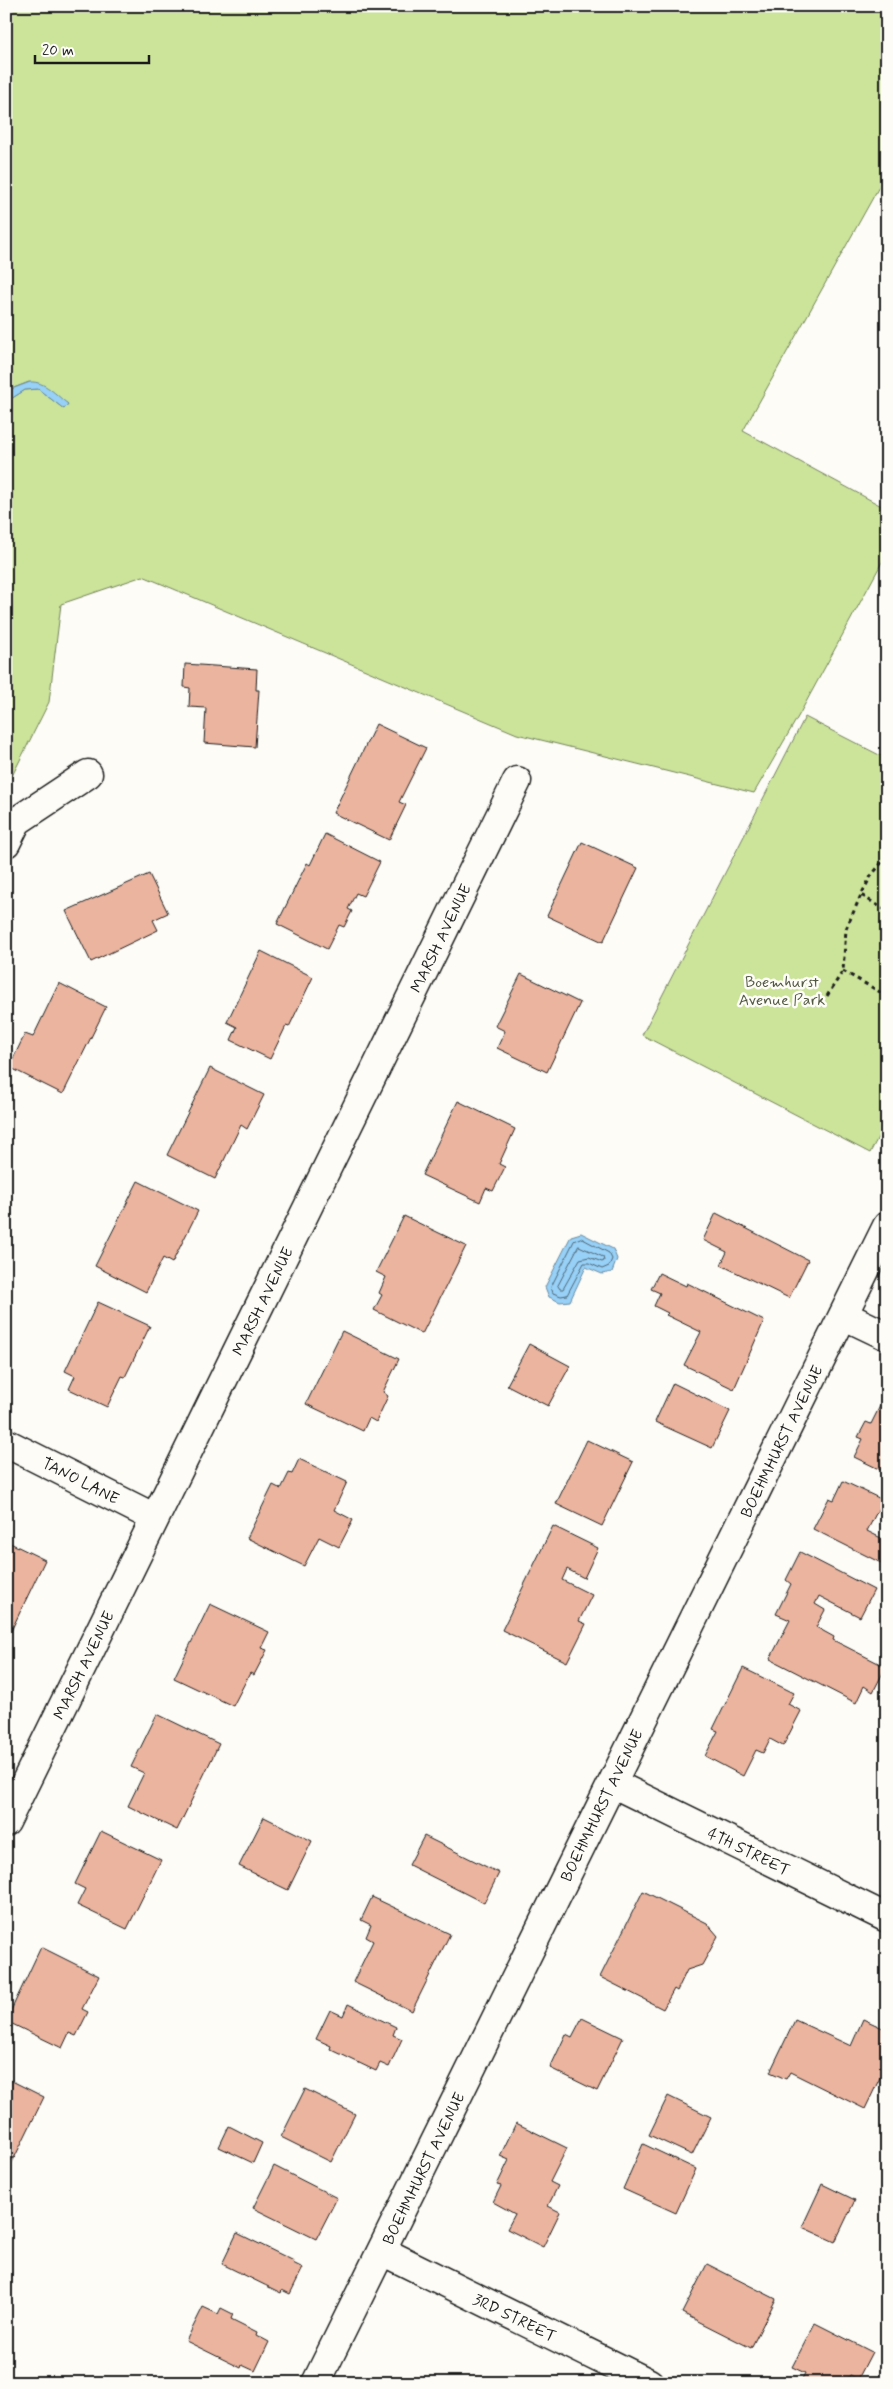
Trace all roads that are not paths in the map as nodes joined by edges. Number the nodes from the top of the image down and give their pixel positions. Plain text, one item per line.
1 (88, 774) dead end
2 (518, 781) dead end
3 (6, 843) edge
4 (887, 1226) edge
5 (844, 1315) junction
6 (887, 1336) edge
7 (6, 1443) edge
8 (155, 1518) junction
9 (612, 1784) junction
10 (6, 1822) edge
11 (887, 1918) edge
12 (382, 2251) junction
13 (316, 2383) edge
14 (649, 2383) edge

1 - 3 street
2 - 8 street, MARSH AVENUE
4 - 5 street, BOEHMHURST AVENUE
5 - 6 street
5 - 9 street, BOEHMHURST AVENUE
7 - 8 street, TANO LANE
8 - 10 street, MARSH AVENUE
9 - 11 street, 4TH STREET
9 - 12 street, BOEHMHURST AVENUE
12 - 13 street, BOEHMHURST AVENUE
12 - 14 street, 3RD STREET

